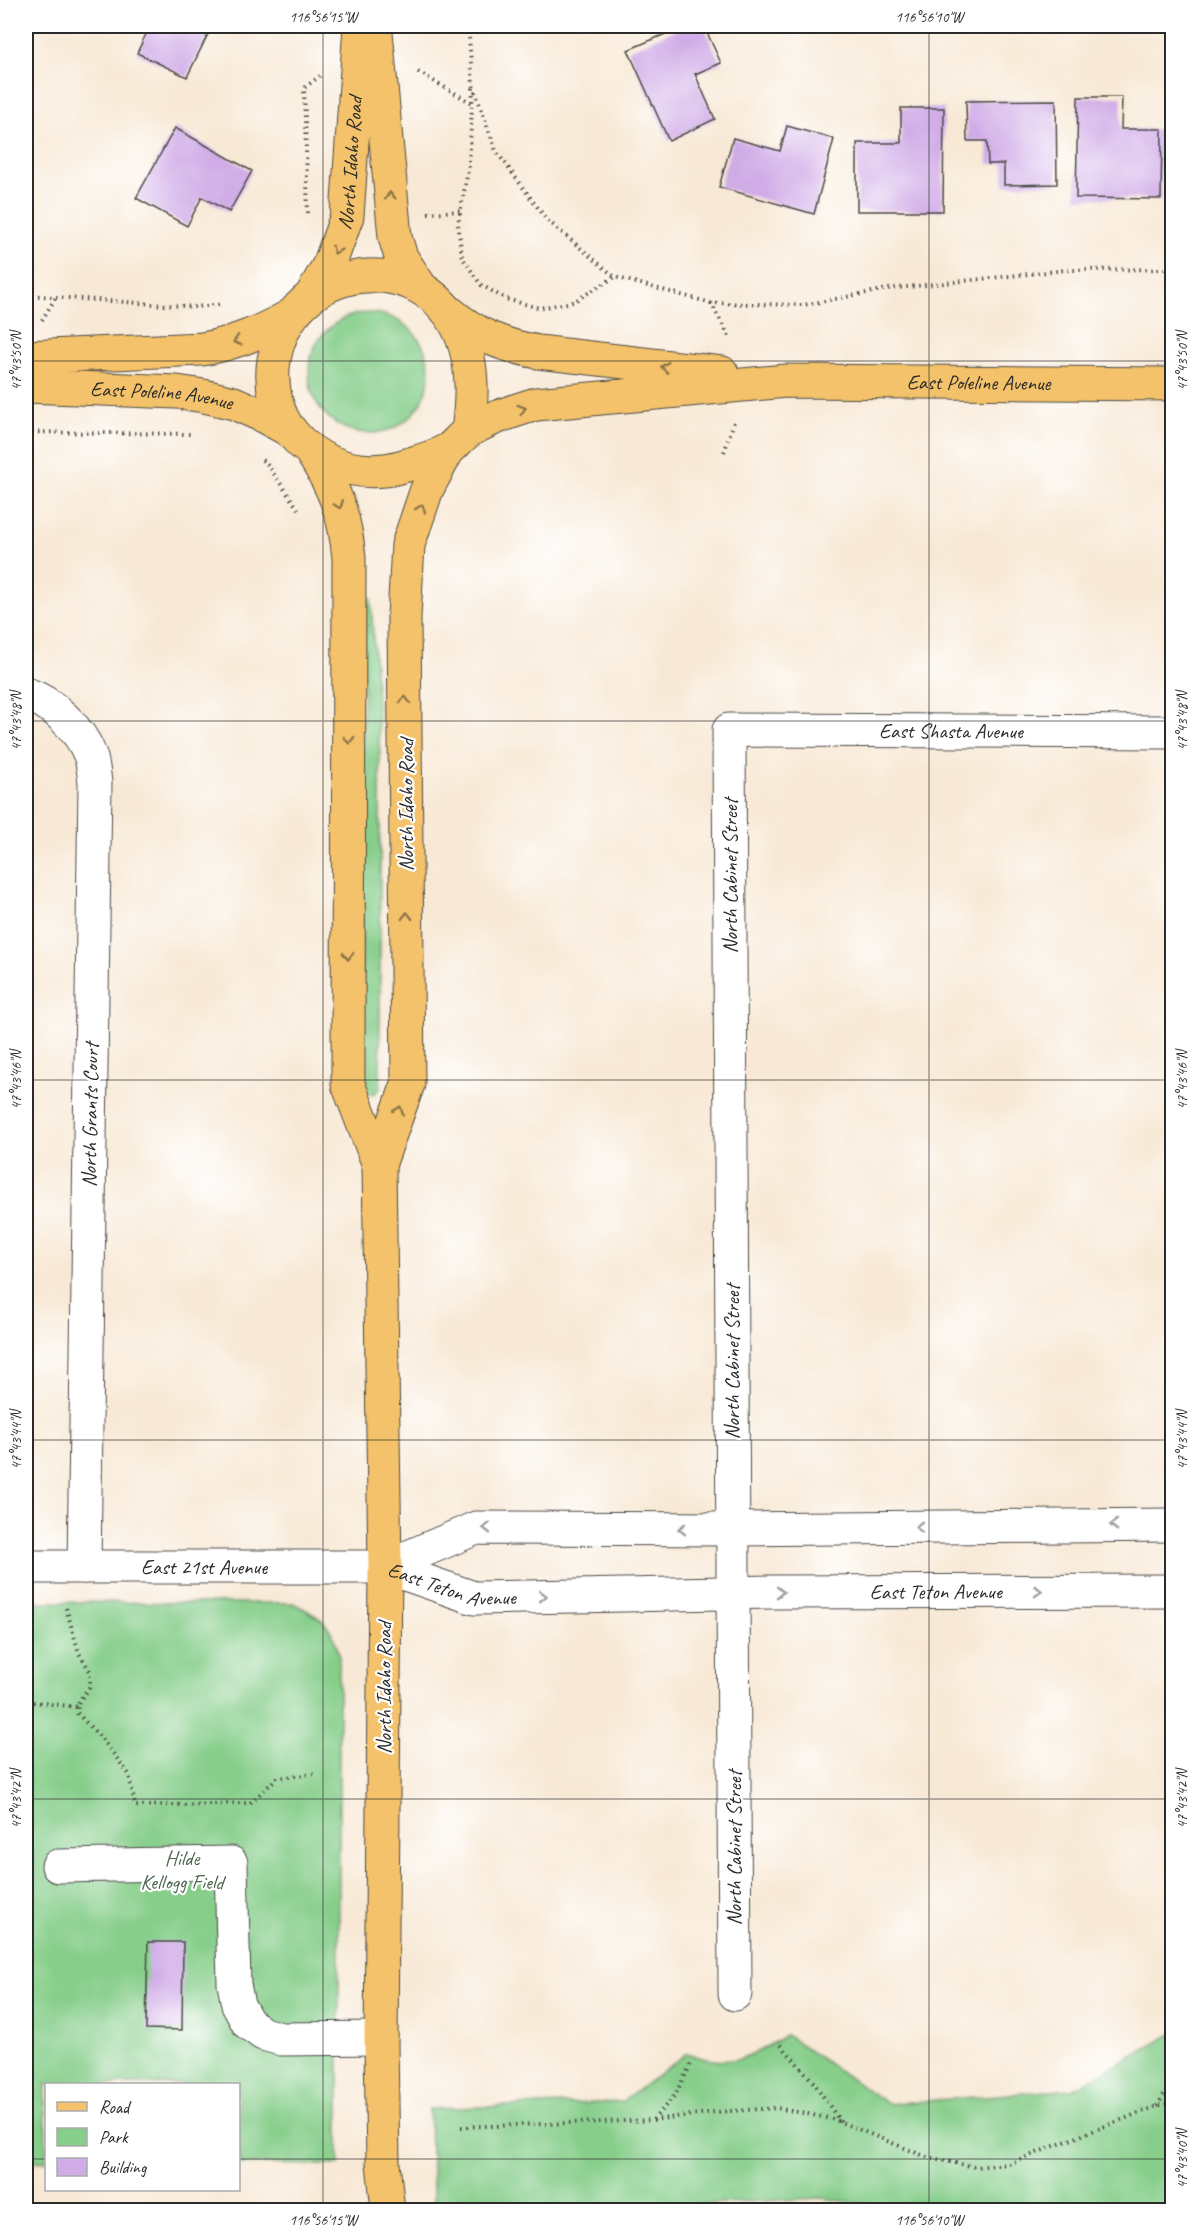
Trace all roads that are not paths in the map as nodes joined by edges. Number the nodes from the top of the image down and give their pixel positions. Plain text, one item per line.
1 (371, 34) edge
2 (422, 289) junction
3 (313, 293) junction
4 (446, 310) junction
5 (290, 316) junction
6 (26, 357) edge
7 (786, 381) junction
8 (1173, 384) edge
9 (26, 386) edge
10 (458, 440) junction
11 (301, 442) junction
12 (26, 694) edge
13 (729, 730) joint
14 (1173, 732) edge
15 (379, 1165) junction
16 (1173, 1525) edge
17 (732, 1529) junction
18 (26, 1567) edge
19 (84, 1567) junction
20 (385, 1567) junction
21 (1173, 1591) edge
22 (732, 1592) junction
23 (58, 1866) dead end
24 (735, 1994) dead end
25 (381, 2038) junction
26 (388, 2211) edge

2 -> 1 main road, North Idaho Road
1 -> 3 main road, North Idaho Road
2 - 3 main road
2 - 4 main road
3 - 5 main road
7 -> 4 main road, East Poleline Avenue
4 - 10 main road
5 -> 6 main road, East Poleline Avenue
5 - 11 main road
7 - 8 main road, East Poleline Avenue
10 -> 7 main road, East Poleline Avenue
9 - 11 main road, East Poleline Avenue
10 - 11 main road
15 -> 10 main road, North Idaho Road
11 -> 15 main road, North Idaho Road
12 - 19 street, North Grants Court
13 - 14 street, East Shasta Avenue
13 - 17 street, North Cabinet Street
15 - 20 main road, North Idaho Road
16 -> 17 street, East Teton Avenue
17 -> 20 street, East Teton Avenue
17 - 22 street, North Cabinet Street
18 - 19 street, East 21st Avenue
19 - 20 street, East 21st Avenue
20 -> 22 street, East Teton Avenue
20 - 25 main road, North Idaho Road
22 -> 21 street, East Teton Avenue
22 - 24 street, North Cabinet Street
23 - 25 street
25 - 26 main road, North Idaho Road

